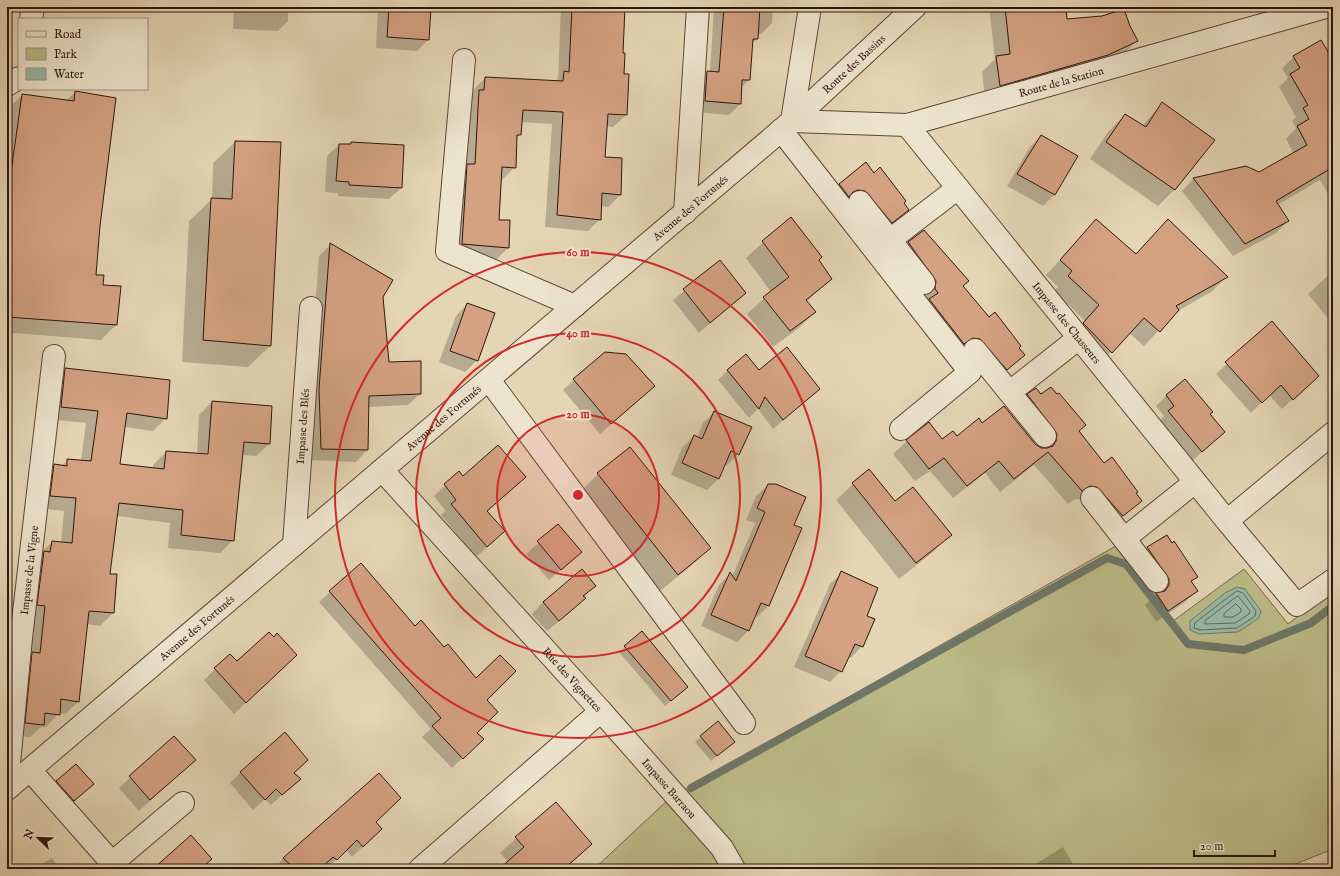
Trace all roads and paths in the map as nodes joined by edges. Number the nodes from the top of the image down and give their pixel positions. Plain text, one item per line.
1 (33, 7) edge
2 (698, 7) edge
3 (810, 7) edge
4 (915, 7) edge
5 (1326, 7) edge
6 (31, 18) edge
7 (464, 60) dead end
8 (18, 79) edge
9 (7, 85) edge
10 (907, 125) junction
11 (787, 126) junction
12 (958, 188) junction
13 (860, 202) dead end
14 (685, 213) junction
15 (890, 240) junction
16 (924, 284) dead end
17 (575, 306) junction
18 (311, 308) dead end
19 (1079, 338) junction
20 (976, 350) dead end
21 (54, 356) dead end
22 (489, 380) junction
23 (1010, 392) junction
24 (901, 429) dead end
25 (1333, 433) edge
26 (1045, 436) dead end
27 (382, 470) junction
28 (1195, 482) junction
29 (1092, 498) dead end
30 (1227, 521) junction
31 (1124, 539) junction
32 (294, 545) junction
33 (1333, 580) edge
34 (1157, 581) dead end
35 (601, 711) junction
36 (744, 722) dead end
37 (30, 770) junction
38 (7, 784) edge
39 (7, 789) edge
40 (183, 803) dead end
41 (420, 869) edge
42 (734, 869) edge

1 - 6 street
2 - 14 street
3 - 11 street
4 - 11 street, Route des Bassins
5 - 10 street, Route de la Station
7 - 17 street
8 - 9 street
10 - 11 street, Route de la Station
10 - 12 street, Impasse des Chasseurs
11 - 14 street, Avenue des Fortunés
11 - 24 street
12 - 15 street
12 - 19 street, Impasse des Chasseurs
13 - 15 street
14 - 17 street, Avenue des Fortunés
15 - 16 street
17 - 22 street, Avenue des Fortunés
18 - 32 street, Impasse des Blés
19 - 23 street
19 - 28 street, Impasse des Chasseurs
20 - 23 street
21 - 38 street, Impasse de la Vigne
22 - 27 street, Avenue des Fortunés
22 - 36 street
23 - 26 street
25 - 30 street
27 - 32 street, Avenue des Fortunés
27 - 35 street, Rue des Vignettes
28 - 30 street, Impasse des Chasseurs
28 - 31 street
29 - 31 street
30 - 33 street, Impasse des Chasseurs
31 - 34 street
32 - 37 street, Avenue des Fortunés
35 - 41 street, Rue des Vignettes
35 - 42 street, Impasse Barraou
37 - 39 street, Avenue des Fortunés
37 - 40 street

